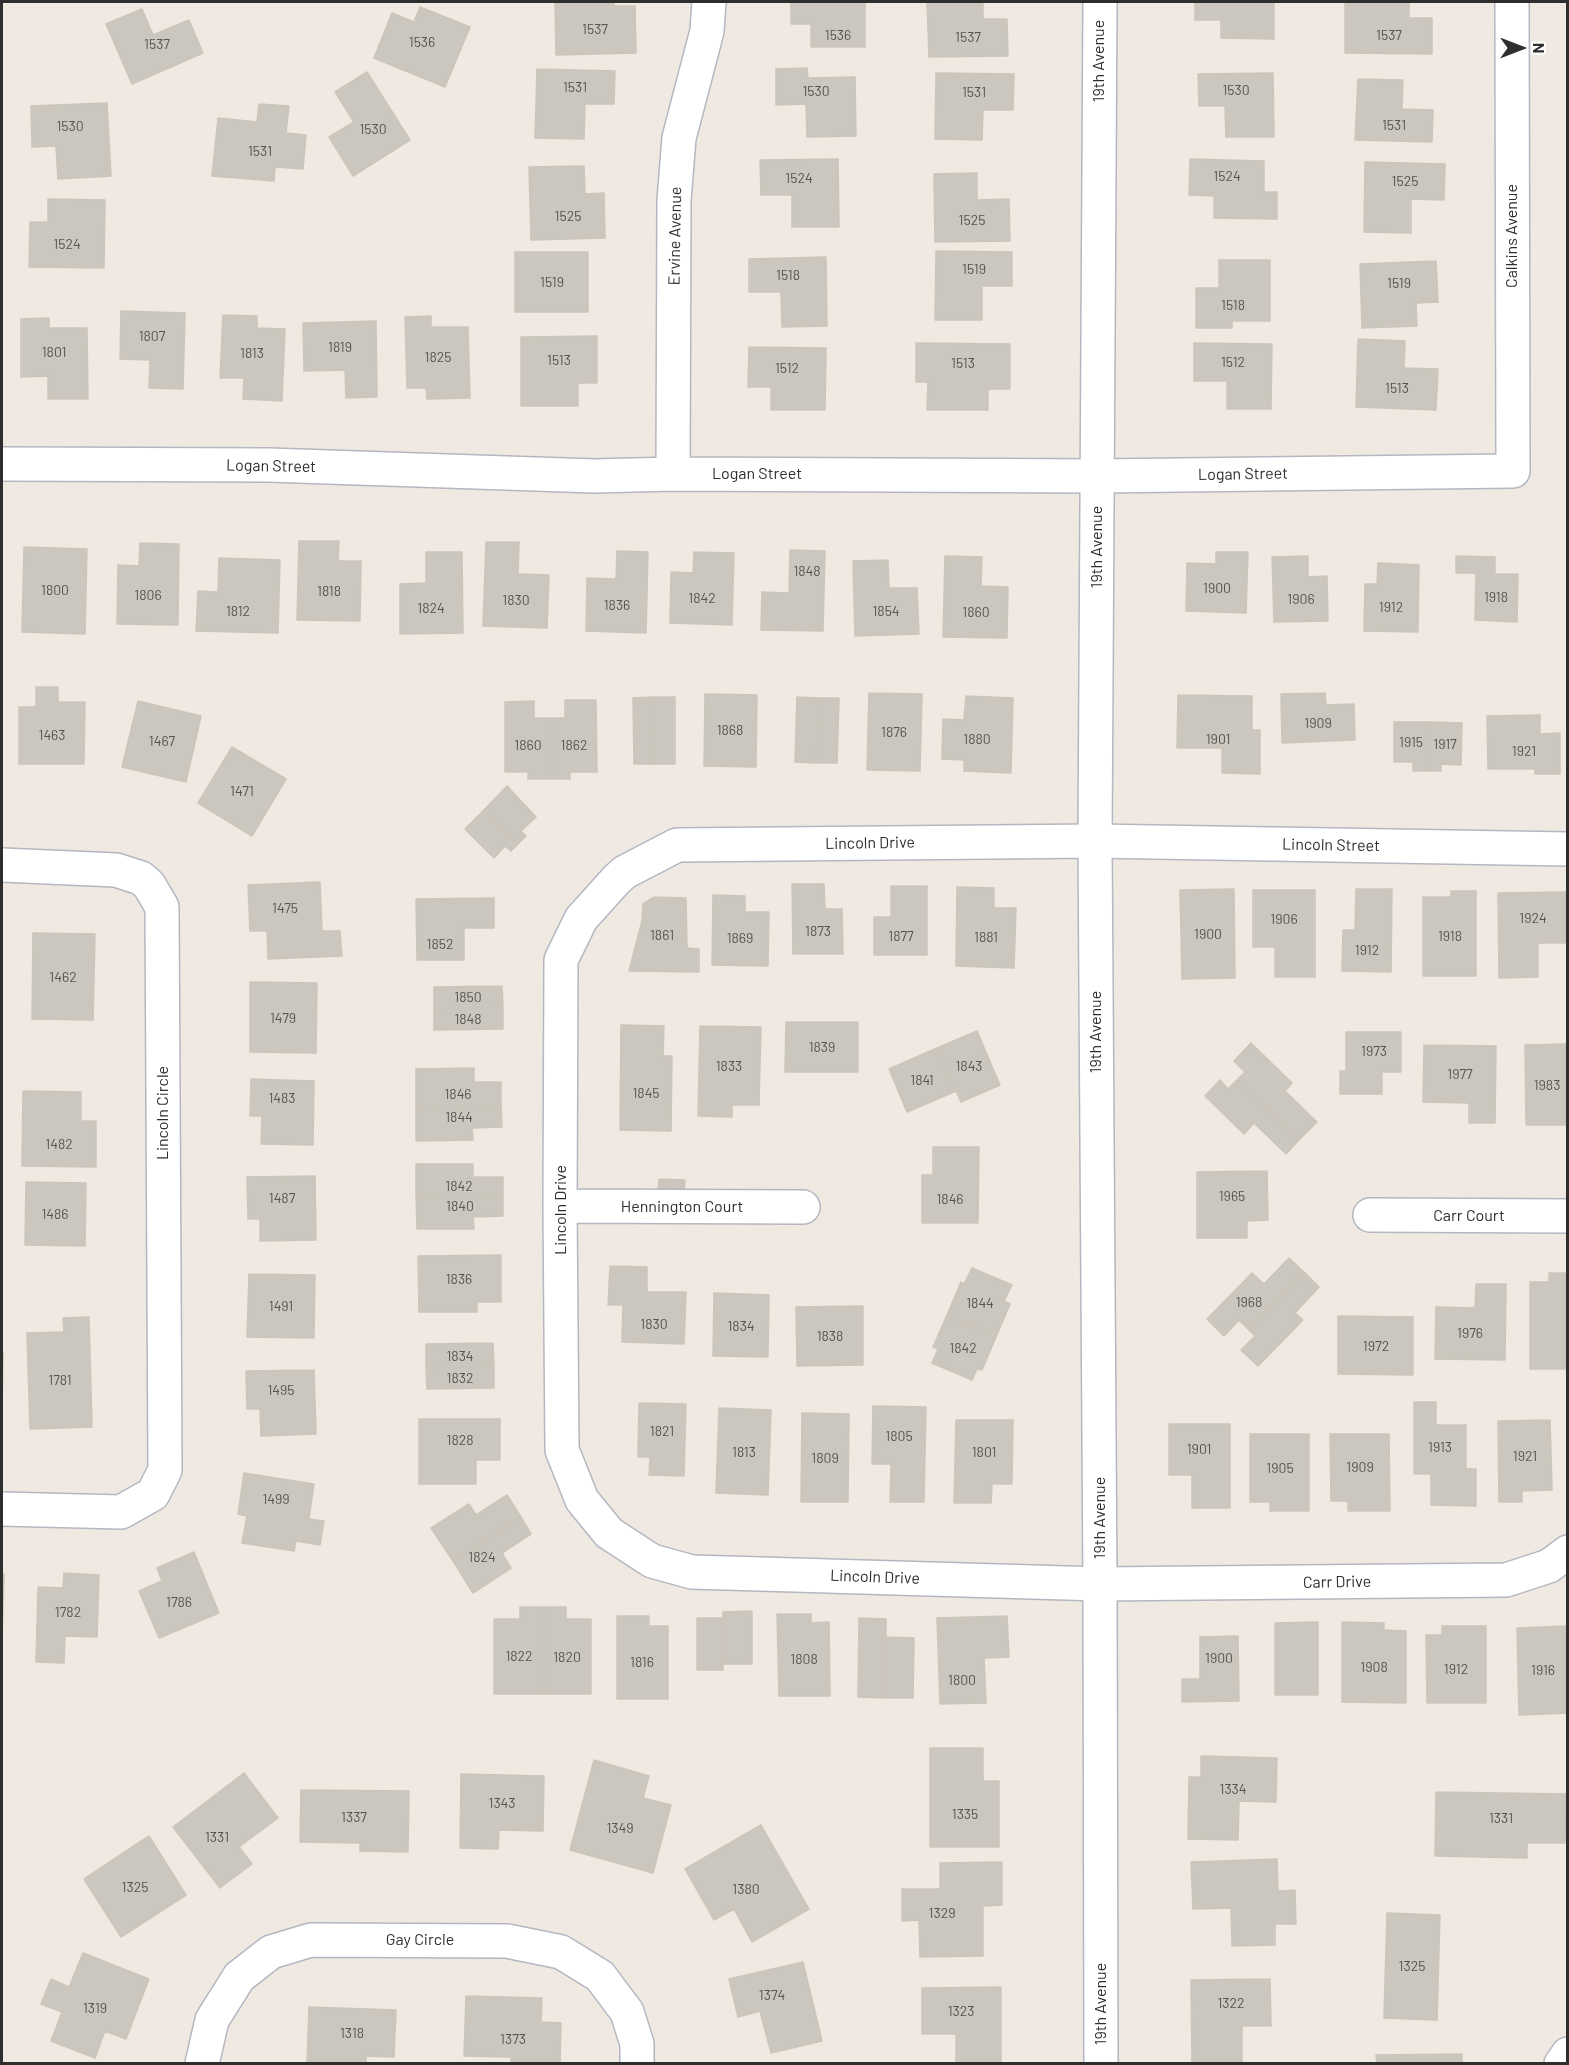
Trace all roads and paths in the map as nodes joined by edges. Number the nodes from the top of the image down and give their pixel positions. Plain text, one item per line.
1 (709, 2) edge
2 (1100, 2) edge
3 (1512, 2) edge
4 (2, 464) edge
5 (1513, 471) joint
6 (673, 474) junction
7 (1098, 476) junction
8 (1095, 841) junction
9 (1568, 849) edge
10 (2, 865) edge
11 (560, 1206) junction
12 (803, 1207) dead end
13 (1370, 1215) dead end
14 (1568, 1216) edge
15 (2, 1509) edge
16 (1568, 1552) edge
17 (1100, 1584) junction
18 (1568, 2054) edge
19 (202, 2064) edge
20 (637, 2064) edge
21 (1101, 2064) edge
22 (1561, 2064) edge

1 - 6 street, Ervine Avenue
2 - 7 street, 19th Avenue
3 - 5 street, Calkins Avenue
4 - 6 street, Logan Street
5 - 7 street, Logan Street
6 - 7 street, Logan Street
7 - 8 street, 19th Avenue
8 - 9 street, Lincoln Street
8 - 11 street, Lincoln Drive
8 - 17 street, 19th Avenue
10 - 15 street, Lincoln Circle
11 - 12 street, Hennington Court
11 - 17 street, Lincoln Drive
13 - 14 street, Carr Court
16 - 17 street, Carr Drive
17 - 21 street, 19th Avenue
18 - 22 street
19 - 20 street, Gay Circle

